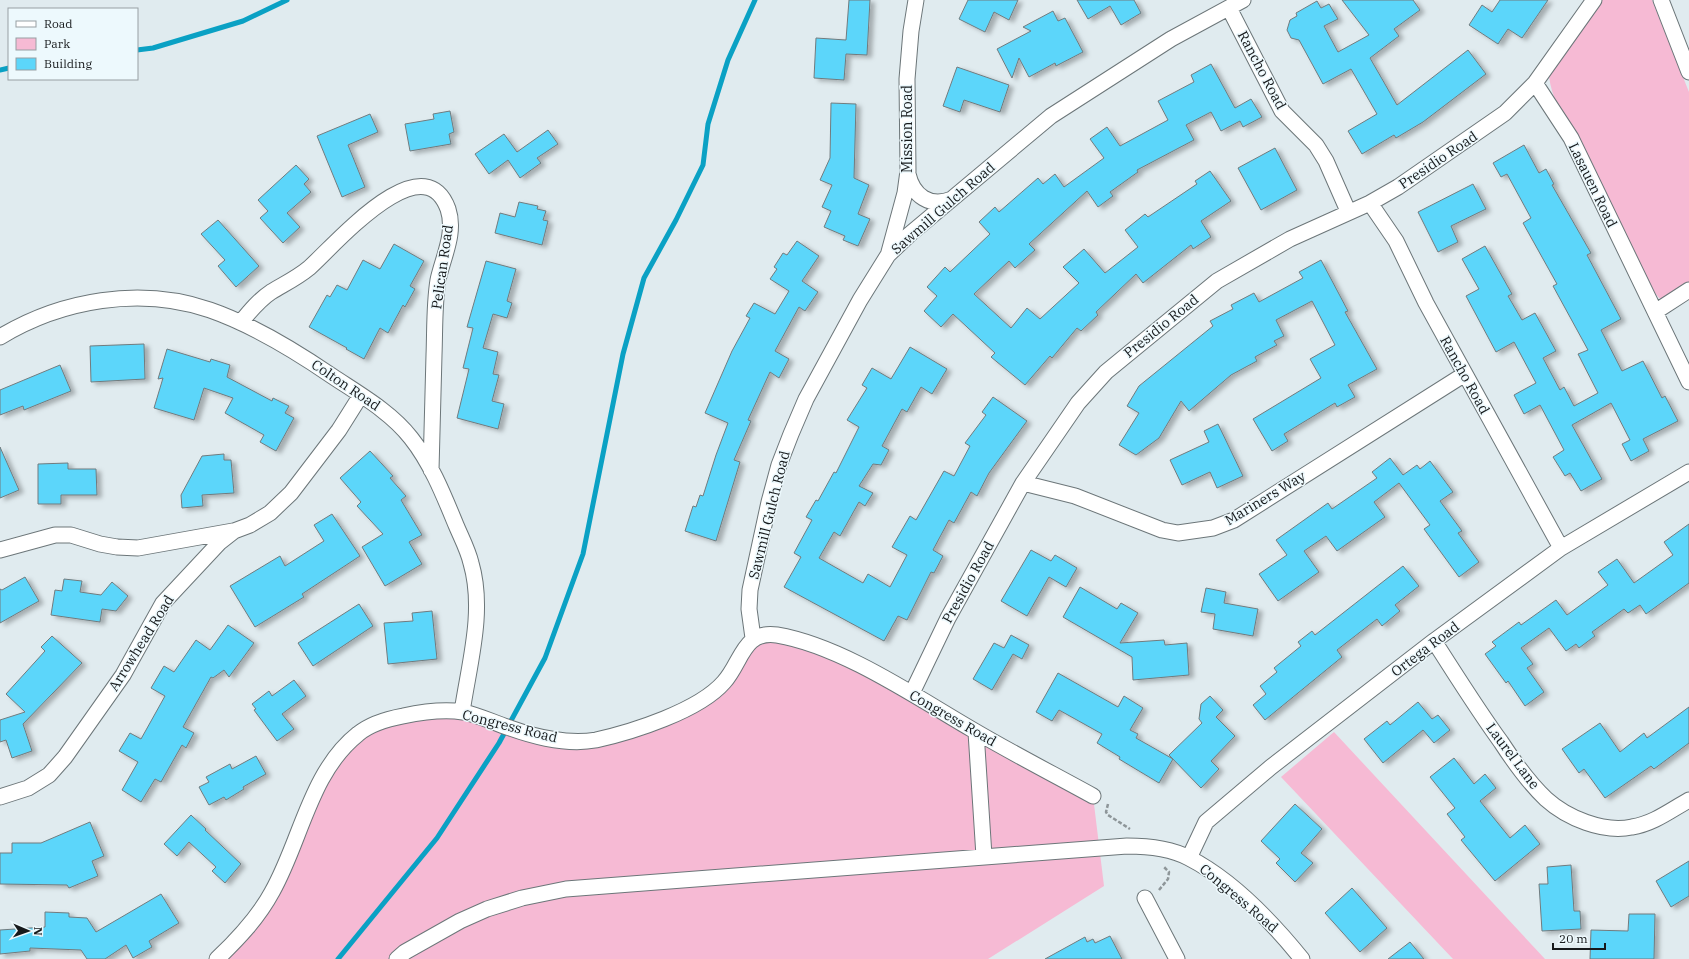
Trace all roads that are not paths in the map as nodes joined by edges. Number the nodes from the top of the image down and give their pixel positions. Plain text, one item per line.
1 (916, 0) edge
2 (1243, 0) edge
3 (1594, 0) edge
4 (1660, 0) edge
5 (1229, 8) junction
6 (1689, 72) edge
7 (1535, 83) junction
8 (908, 171) junction
9 (955, 198) junction
10 (1370, 203) junction
11 (1348, 211) junction
12 (888, 255) junction
13 (1689, 290) edge
14 (1655, 312) junction
15 (241, 322) junction
16 (0, 337) edge
17 (1465, 374) junction
18 (1689, 382) edge
19 (361, 395) junction
20 (431, 470) junction
21 (1689, 472) edge
22 (1023, 483) junction
23 (234, 531) junction
24 (1561, 548) junction
25 (0, 550) edge
26 (753, 638) junction
27 (1434, 641) junction
28 (912, 693) junction
29 (462, 712) junction
30 (976, 732) junction
31 (1093, 796) road end
32 (0, 797) edge
33 (1689, 800) edge
34 (984, 856) junction
35 (1188, 858) junction
36 (1145, 898) road end
37 (216, 959) edge
38 (397, 959) edge
39 (1177, 959) edge
40 (1302, 959) edge

1 - 8 street, Mission Road
2 - 5 street, Sawmill Gulch Road
3 - 7 street
4 - 6 street
5 - 9 street, Sawmill Gulch Road
5 - 11 street, Rancho Road
7 - 10 street, Presidio Road
7 - 14 street, Lasauen Road
8 - 9 street
8 - 12 street, Mission Road
9 - 12 street, Sawmill Gulch Road
10 - 11 street, Presidio Road
10 - 17 street, Rancho Road
11 - 22 street, Presidio Road
12 - 26 street, Sawmill Gulch Road
13 - 14 street
14 - 18 street, Lasauen Road
15 - 16 street, Colton Road
15 - 19 street, Colton Road
15 - 20 street, Pelican Road
17 - 22 street, Mariners Way
17 - 24 street, Rancho Road
19 - 20 street, Colton Road
19 - 23 street, Arrowhead Road
20 - 29 street, Colton Road
21 - 24 street, Ortega Road
22 - 28 street, Presidio Road
23 - 25 street
23 - 32 street, Arrowhead Road
24 - 27 street, Ortega Road
26 - 28 street, Congress Road
26 - 29 street, Congress Road
27 - 33 street, Laurel Lane
27 - 35 street, Ortega Road
28 - 30 street, Congress Road
29 - 37 street, Congress Road
30 - 31 street, Congress Road
30 - 34 street
34 - 35 street, Congress Road
34 - 38 street, Congress Road
35 - 40 street, Congress Road
36 - 39 street

